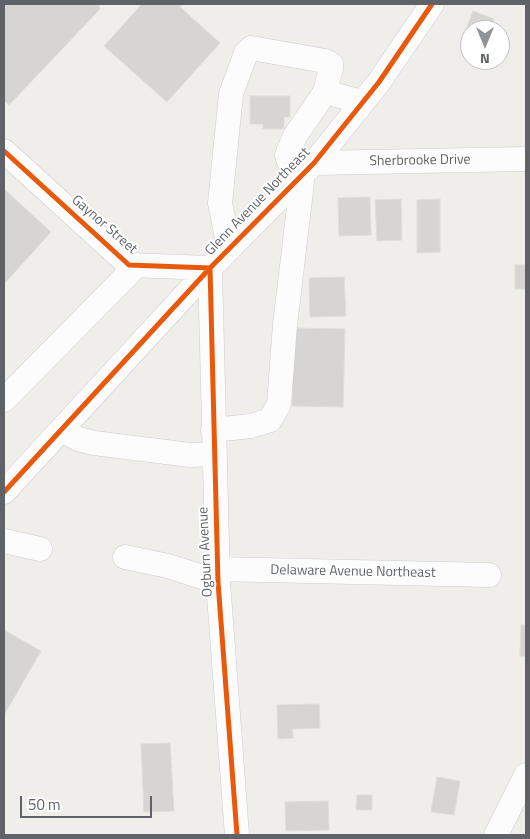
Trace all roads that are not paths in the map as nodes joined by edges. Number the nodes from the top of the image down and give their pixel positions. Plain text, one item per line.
1 (432, 4) edge
2 (325, 92) junction
3 (362, 102) junction
4 (4, 151) edge
5 (526, 159) edge
6 (309, 168) junction
7 (229, 248) junction
8 (137, 265) junction
9 (210, 268) junction
10 (4, 400) edge
11 (61, 430) junction
12 (213, 430) junction
13 (213, 454) junction
14 (4, 492) edge
15 (4, 541) edge
16 (40, 549) dead end
17 (125, 557) dead end
18 (489, 575) dead end
19 (218, 576) junction
20 (526, 775) edge
21 (237, 835) edge
22 (496, 835) edge

1 - 3 street, Glenn Avenue Northeast
2 - 3 street
2 - 6 street
2 - 7 street
3 - 6 street, Glenn Avenue Northeast
4 - 8 street, Gaynor Street
5 - 6 street, Sherbrooke Drive
6 - 7 street, Glenn Avenue Northeast
6 - 12 street
7 - 9 street, Glenn Avenue Northeast
8 - 9 street, Gaynor Street
8 - 10 street
9 - 11 street, Glenn Avenue Northeast
9 - 12 street, Ogburn Avenue
11 - 13 street
11 - 14 street, Glenn Avenue Northeast
12 - 13 street, Ogburn Avenue
13 - 19 street, Ogburn Avenue
15 - 16 street
17 - 19 street, Delaware Avenue Northeast
18 - 19 street, Delaware Avenue Northeast
19 - 21 street, Ogburn Avenue
20 - 22 street

